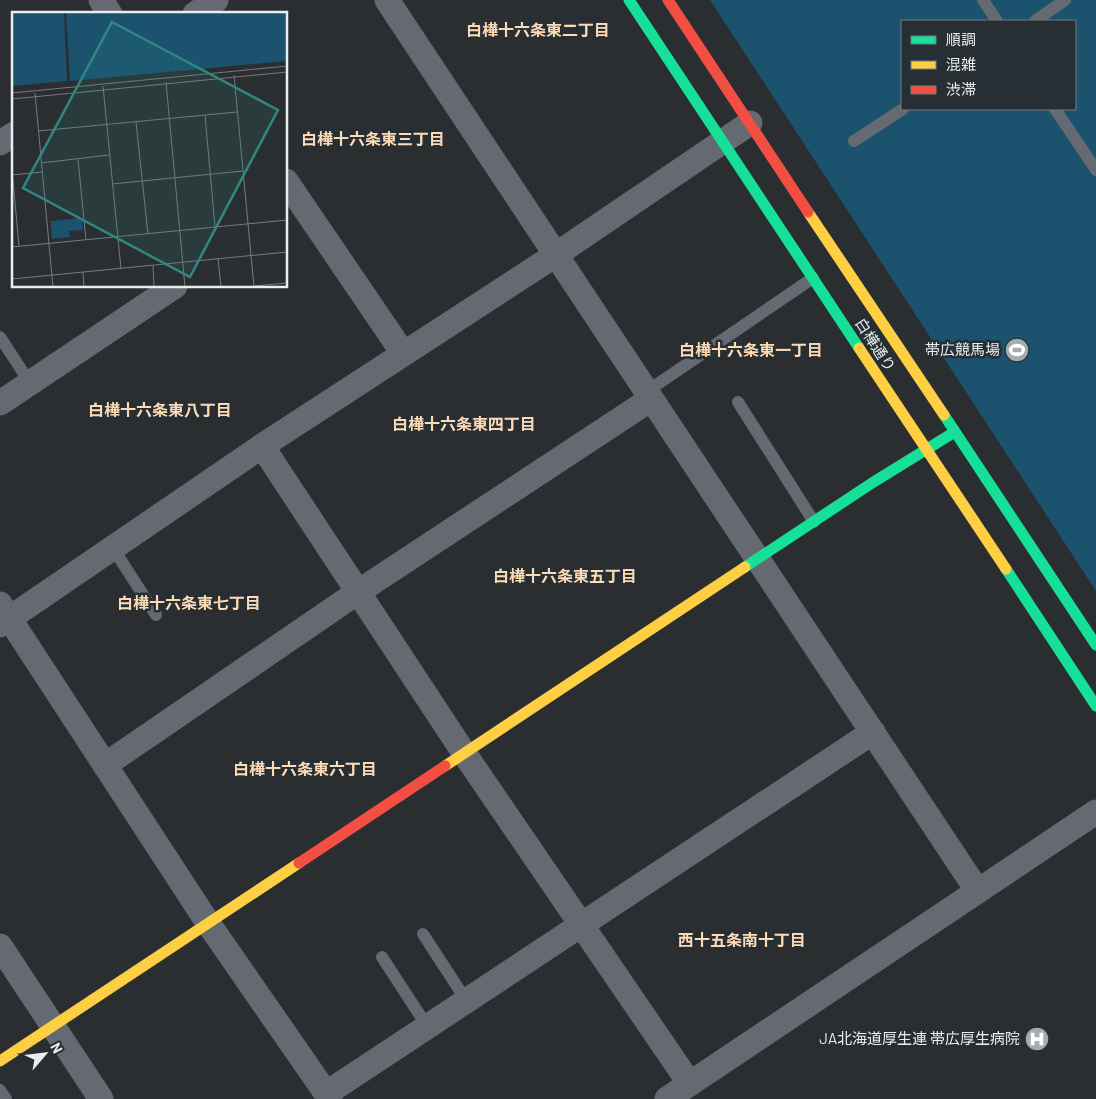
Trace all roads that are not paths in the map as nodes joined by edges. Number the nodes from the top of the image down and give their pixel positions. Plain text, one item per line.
1 (101, 0) edge
2 (216, 0) edge
3 (387, 0) edge
4 (629, 0) edge
5 (668, 0) edge
6 (983, 0) edge
7 (1065, 0) edge
8 (109, 12) edge
9 (198, 12) edge
10 (996, 20) edge
11 (1036, 20) edge
12 (901, 110) edge
13 (1056, 110) edge
14 (750, 123) junction
15 (12, 135) edge
16 (854, 141) dead end
17 (723, 142) junction
18 (0, 143) edge
19 (1096, 170) edge
20 (288, 188) edge
21 (294, 207) edge
22 (554, 256) junction
23 (813, 278) junction
24 (172, 288) edge
25 (0, 338) edge
26 (403, 353) junction
27 (30, 383) junction
28 (649, 396) junction
29 (738, 402) dead end
30 (0, 403) edge
31 (953, 433) junction
32 (262, 446) junction
33 (925, 449) junction
34 (814, 522) junction
35 (113, 548) junction
36 (756, 559) junction
37 (358, 592) junction
38 (156, 615) dead end
39 (3, 616) edge
40 (1096, 645) edge
41 (1096, 706) edge
42 (873, 732) junction
43 (464, 753) junction
44 (105, 764) junction
45 (1096, 812) edge
46 (977, 890) junction
47 (208, 923) junction
48 (582, 923) junction
49 (423, 934) dead end
50 (0, 946) edge
51 (382, 958) dead end
52 (466, 1000) junction
53 (427, 1026) junction
54 (52, 1027) junction
55 (0, 1061) edge
56 (690, 1084) junction
57 (0, 1090) edge
58 (329, 1096) edge
59 (6, 1099) edge
60 (101, 1099) edge
61 (667, 1099) edge

1 - 8 street
2 - 9 street
3 - 22 street
4 - 17 street, 白樺通り
5 - 14 street, 白樺通り
6 - 10 lane
7 - 11 lane
12 - 16 lane
13 - 19 lane
14 - 17 street
14 - 31 street, 白樺通り
15 - 18 street
17 - 22 street
17 - 23 street, 白樺通り
20 - 21 street
21 - 26 street
22 - 26 street
22 - 28 street
23 - 28 lane
23 - 33 street, 白樺通り
24 - 27 street
25 - 27 lane
26 - 32 street
27 - 30 street
28 - 36 street
28 - 37 street
29 - 34 lane
31 - 33 street
31 - 40 street, 白樺通り
32 - 35 street
32 - 37 street
33 - 34 street
33 - 41 street, 白樺通り
34 - 36 street
35 - 38 lane
35 - 39 street
36 - 42 street
36 - 43 street
37 - 43 street
37 - 44 street
39 - 44 street
42 - 46 street
42 - 48 street
43 - 47 street
43 - 48 street
44 - 47 street
45 - 46 street
46 - 56 street
47 - 54 street
47 - 58 street
48 - 52 street
48 - 56 street
49 - 52 lane
50 - 54 street
51 - 53 lane
52 - 53 street
53 - 58 street
54 - 55 street
54 - 60 street
56 - 61 street
57 - 59 lane

